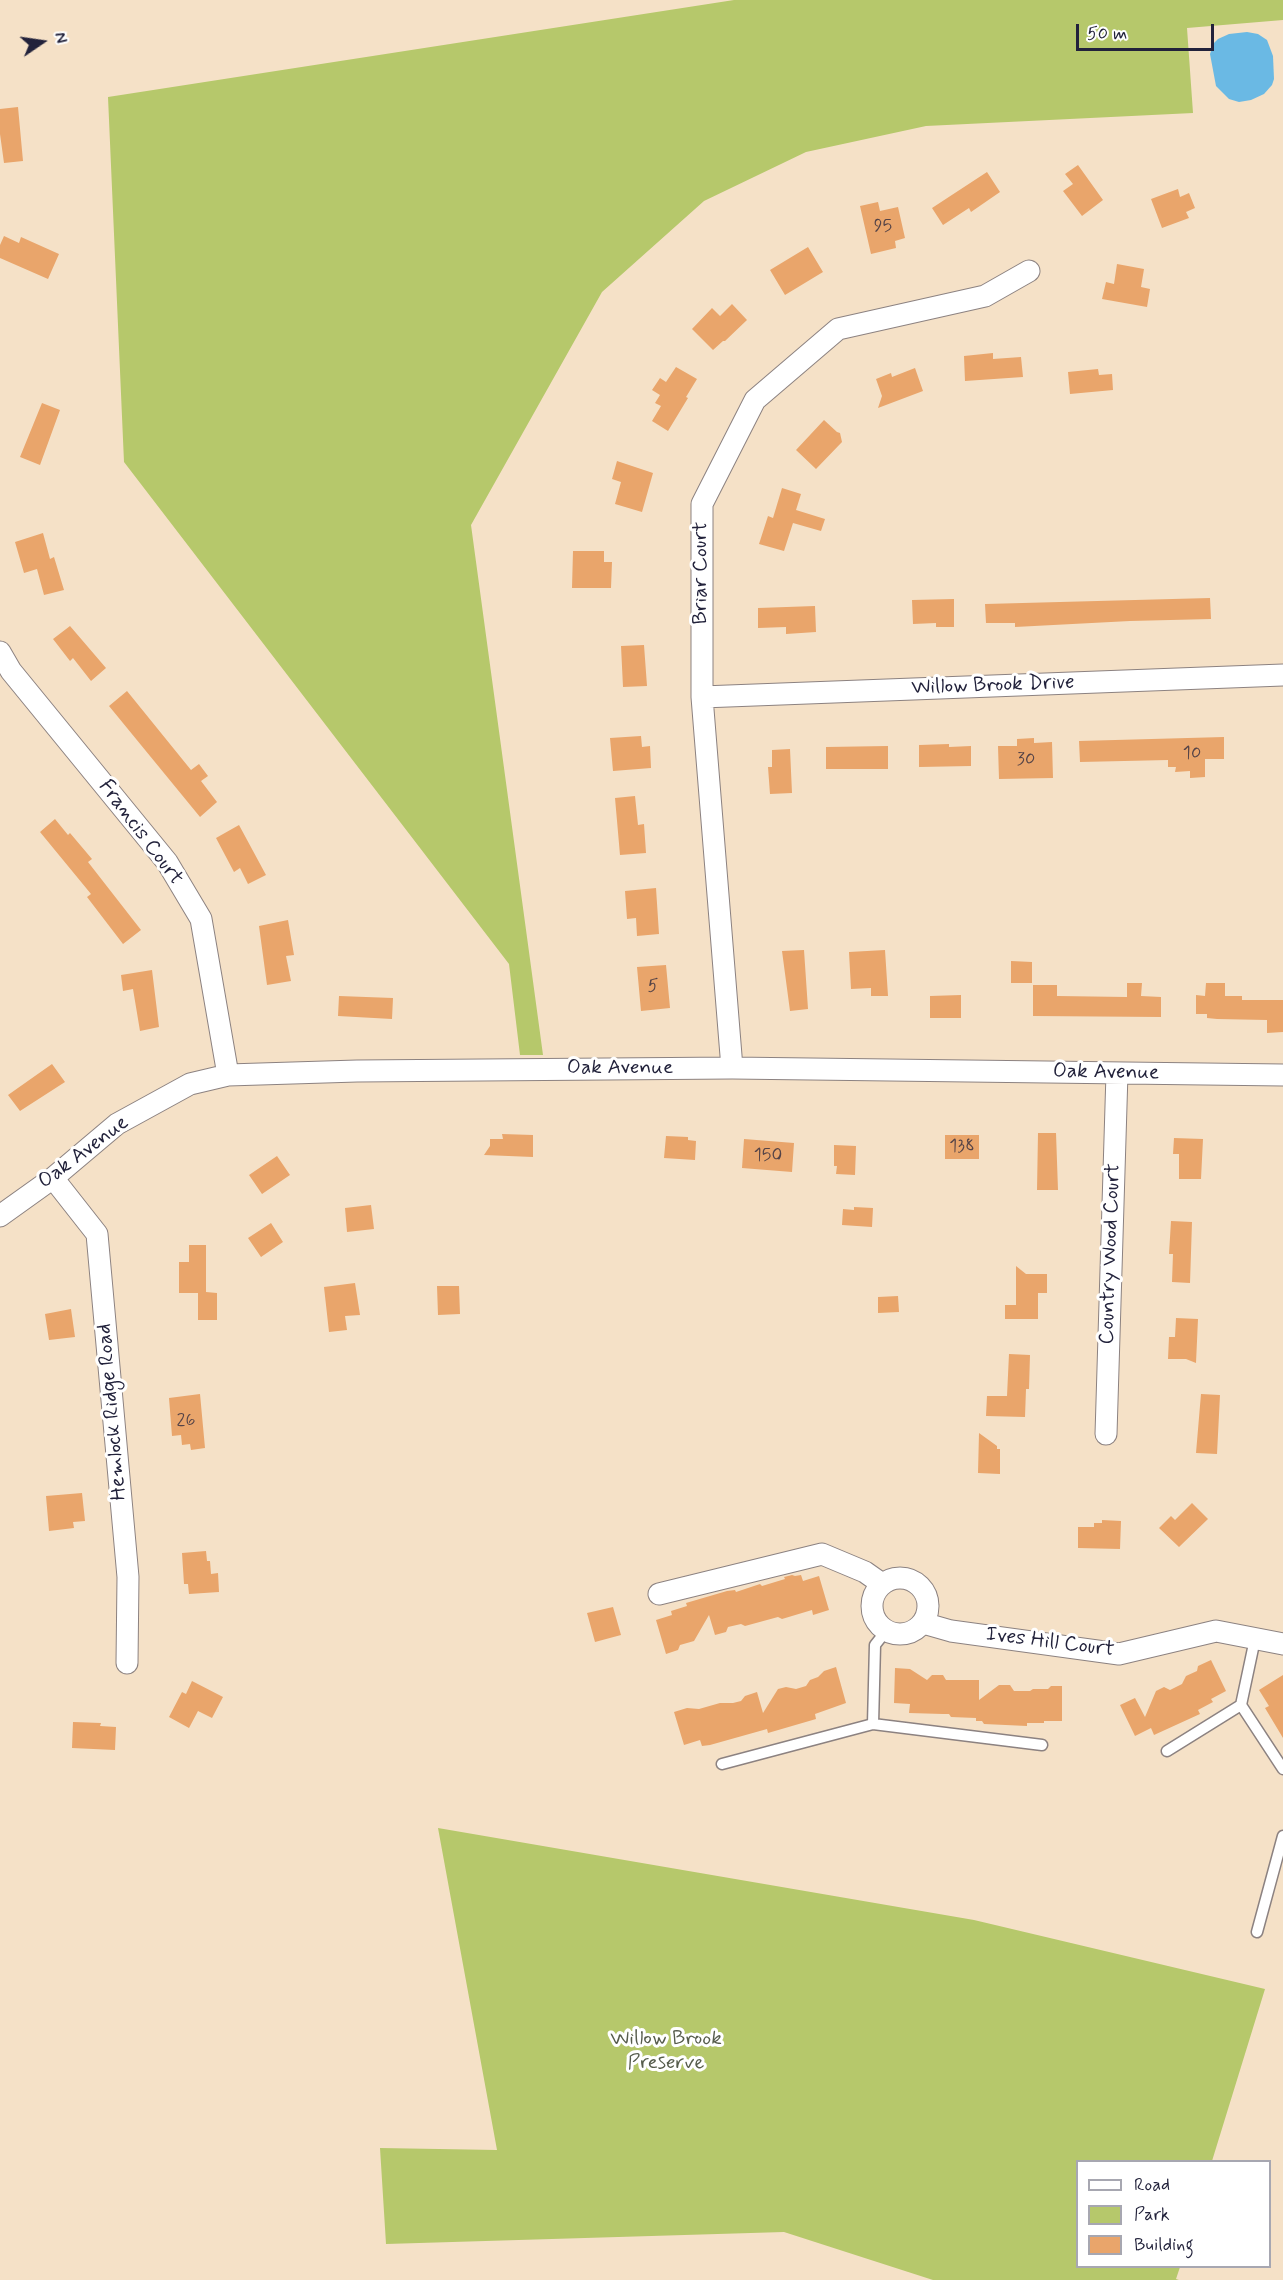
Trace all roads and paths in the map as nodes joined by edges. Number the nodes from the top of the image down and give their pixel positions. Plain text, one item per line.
1 (1029, 271) dead end
2 (0, 652) edge
3 (1283, 675) edge
4 (702, 697) junction
5 (732, 1068) junction
6 (1117, 1073) junction
7 (228, 1075) junction
8 (1283, 1075) edge
9 (53, 1178) junction
10 (0, 1215) edge
11 (1106, 1434) dead end
12 (882, 1584) junction
13 (658, 1594) dead end
14 (923, 1623) junction
15 (886, 1631) junction
16 (1255, 1639) junction
17 (1283, 1644) edge
18 (127, 1663) dead end
19 (1241, 1705) junction
20 (873, 1724) junction
21 (1042, 1745) dead end
22 (1167, 1751) dead end
23 (722, 1764) dead end
24 (1283, 1769) edge
25 (1283, 1836) edge
26 (1257, 1932) dead end

1 - 4 street, Briar Court
2 - 7 street, Francis Court
3 - 4 street, Willow Brook Drive
4 - 5 street, Briar Court
5 - 6 street, Oak Avenue
5 - 7 street, Oak Avenue
6 - 8 street, Oak Avenue
6 - 11 street, Country Wood Court
7 - 9 street, Oak Avenue
9 - 10 street, Oak Avenue
9 - 18 street, Hemlock Ridge Road
12 - 13 street
12 - 14 street
12 - 15 street
14 - 15 street
14 - 16 street, Ives Hill Court
15 - 20 lane
16 - 17 street, Ives Hill Court
16 - 19 lane
19 - 22 lane
19 - 24 lane
20 - 21 lane
20 - 23 lane
25 - 26 lane

